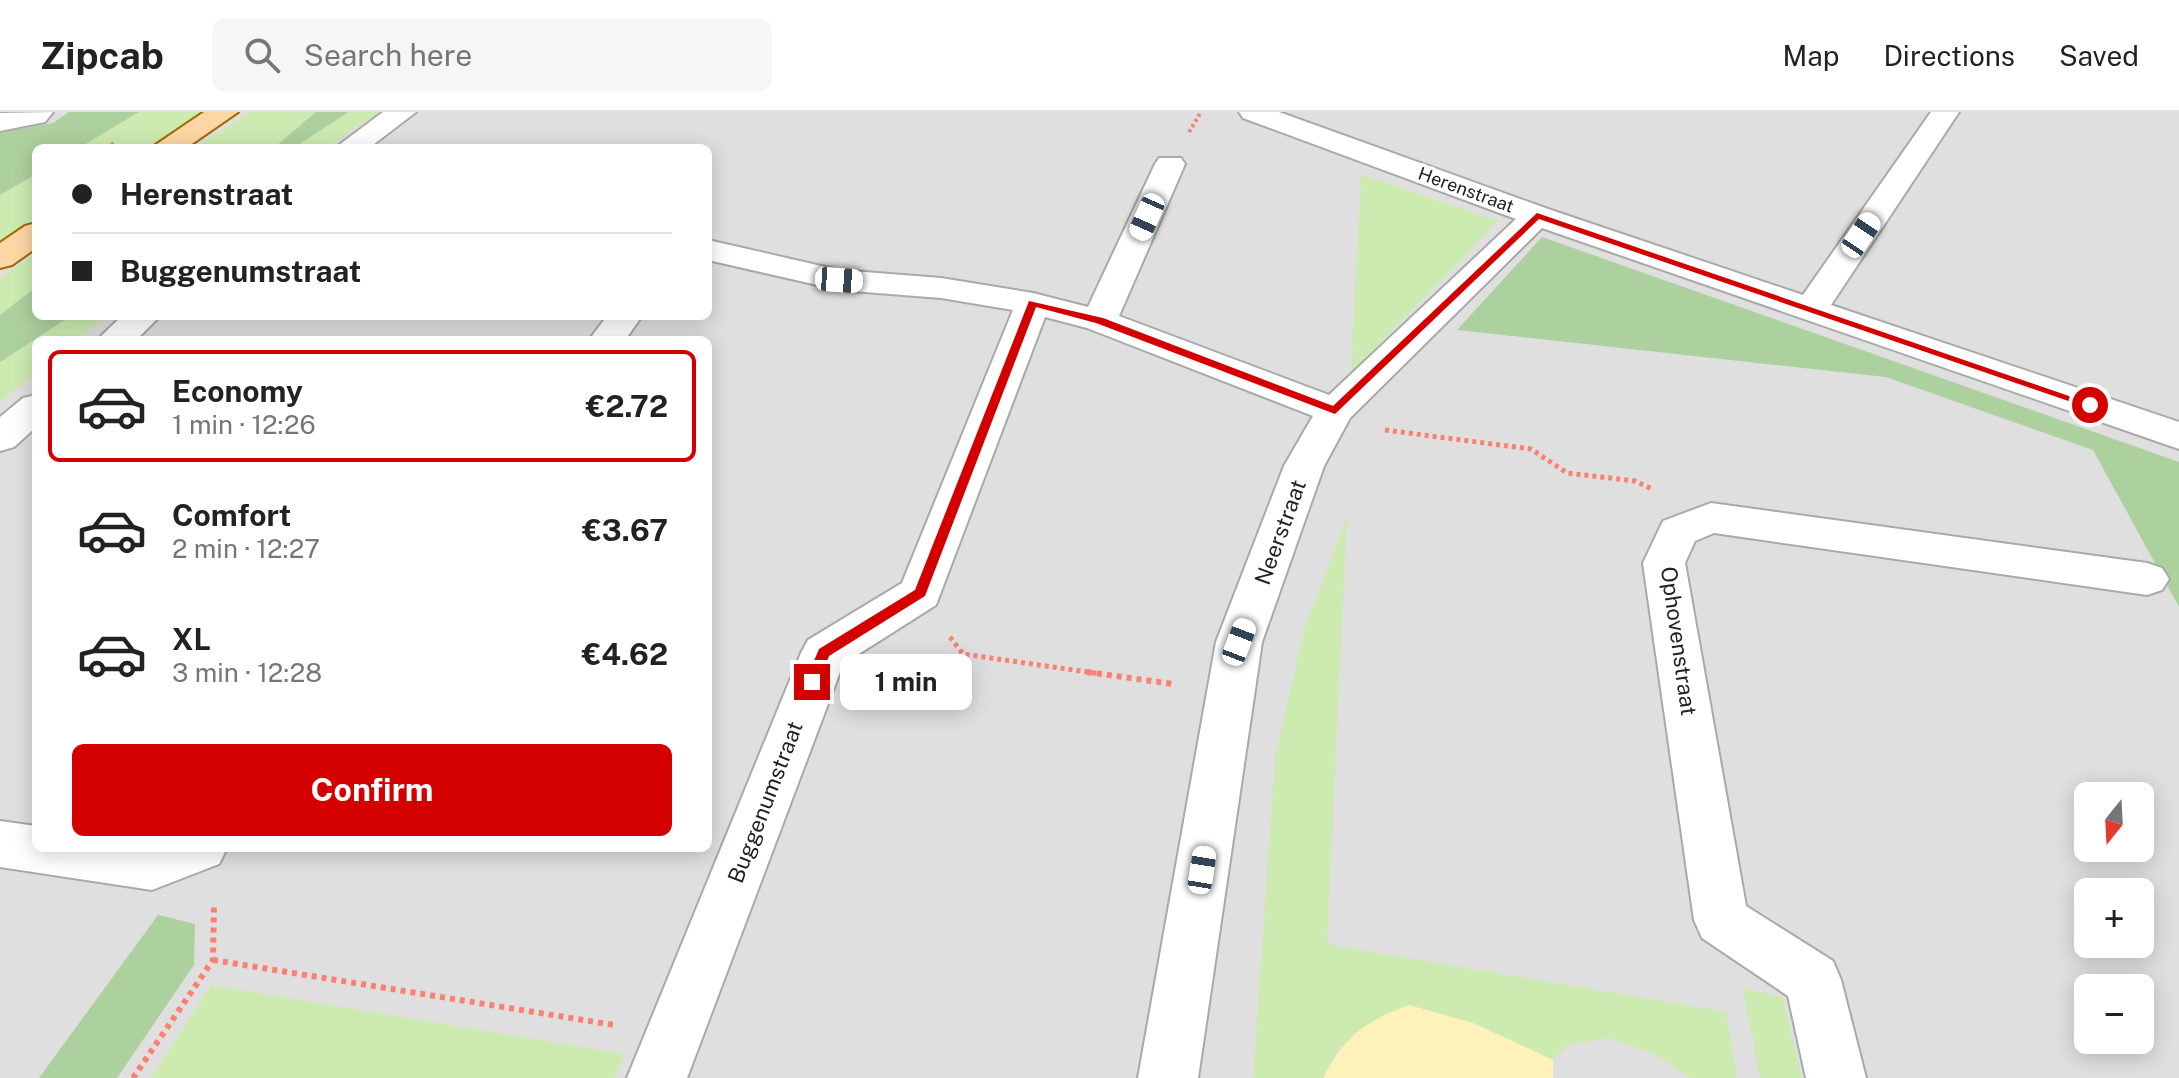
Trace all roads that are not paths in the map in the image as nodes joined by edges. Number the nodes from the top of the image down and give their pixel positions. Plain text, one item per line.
1 (39, 112) edge
2 (224, 112) edge
3 (402, 112) edge
4 (1253, 112) edge
5 (1945, 112) edge
6 (0, 122) edge
7 (172, 144) edge
8 (356, 144) edge
9 (1170, 164) dead end
10 (1537, 216) junction
11 (32, 236) edge
12 (712, 251) edge
13 (0, 258) edge
14 (1033, 303) junction
15 (1811, 308) junction
16 (138, 320) edge
17 (1099, 321) junction
18 (120, 336) edge
19 (32, 410) edge
20 (1335, 411) junction
21 (2179, 436) edge
22 (0, 438) edge
23 (2147, 579) dead end
24 (0, 844) edge
25 (32, 849) edge
26 (55, 852) edge
27 (208, 869) edge
28 (657, 1078) edge
29 (1168, 1078) edge
30 (1836, 1078) edge

1 - 6 street
2 - 7 main road
3 - 8 street
4 - 10 street, Herenstraat
5 - 15 street
9 - 17 street
10 - 15 street, Herenstraat
10 - 20 street, Neerstraat
11 - 13 main road
12 - 14 street
14 - 17 street
14 - 28 street, Buggenumstraat
15 - 21 street, Herenstraat
16 - 18 street
17 - 20 street
19 - 22 street
20 - 29 street, Neerstraat
23 - 30 street, Ophovenstraat
24 - 25 street
26 - 27 street

